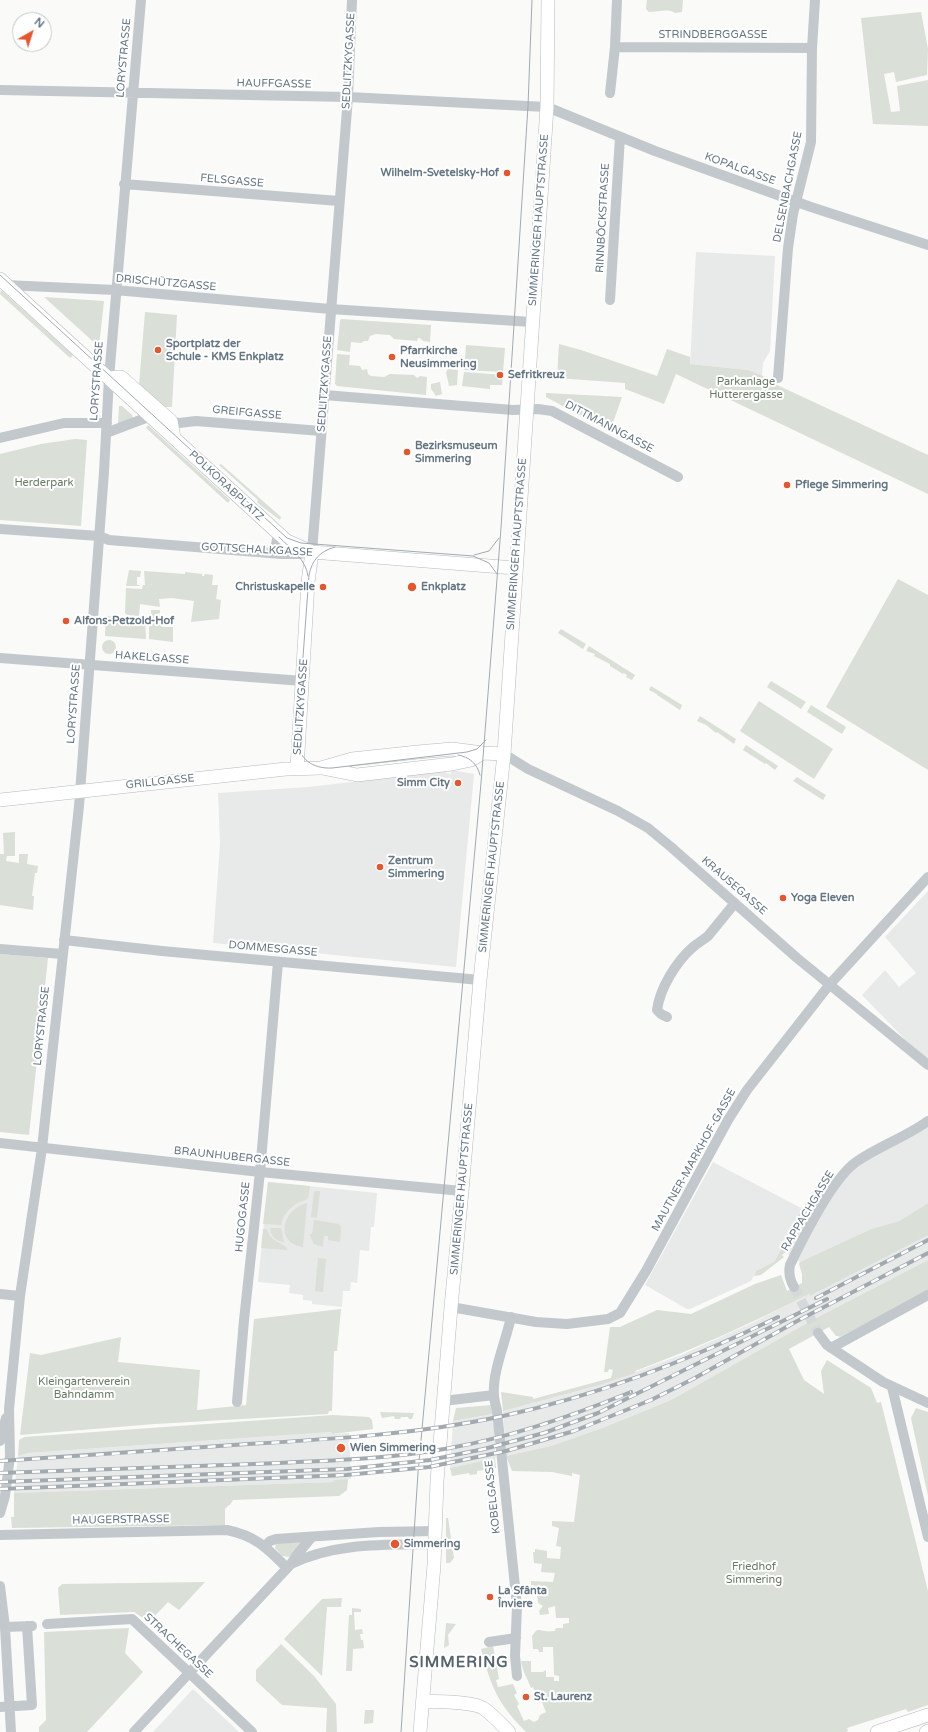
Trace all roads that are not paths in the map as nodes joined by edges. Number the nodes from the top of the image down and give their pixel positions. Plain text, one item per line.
1 (140, 0) edge
2 (352, 0) edge
3 (548, 0) edge
4 (617, 0) edge
5 (815, 0) edge
6 (615, 47) junction
7 (812, 48) junction
8 (0, 90) edge
9 (134, 92) junction
10 (610, 93) dead end
11 (348, 97) junction
12 (547, 107) junction
13 (620, 137) junction
14 (124, 184) junction
15 (339, 201) junction
16 (796, 202) junction
17 (928, 245) edge
18 (3, 283) edge
19 (115, 290) junction
20 (610, 300) dead end
21 (330, 309) junction
22 (532, 322) junction
23 (108, 378) junction
24 (778, 378) dead end
25 (324, 395) junction
26 (526, 409) junction
27 (151, 416) junction
28 (171, 421) junction
29 (106, 428) junction
30 (321, 431) junction
31 (0, 438) edge
32 (174, 438) junction
33 (678, 477) dead end
34 (0, 530) edge
35 (278, 534) junction
36 (99, 536) junction
37 (312, 552) junction
38 (270, 553) junction
39 (516, 568) junction
40 (0, 658) edge
41 (88, 666) junction
42 (303, 681) junction
43 (504, 754) junction
44 (297, 769) junction
45 (80, 791) junction
46 (0, 800) edge
47 (928, 877) edge
48 (735, 903) junction
49 (64, 940) junction
50 (0, 949) edge
51 (62, 954) junction
52 (278, 962) junction
53 (480, 980) junction
54 (830, 984) junction
55 (667, 1017) dead end
56 (928, 1066) edge
57 (928, 1121) edge
58 (0, 1143) edge
59 (42, 1148) junction
60 (260, 1172) junction
61 (462, 1191) junction
62 (794, 1287) tunnel mouth
63 (0, 1294) edge
64 (20, 1296) junction
65 (928, 1296) edge
66 (451, 1307) junction
67 (511, 1318) junction
68 (818, 1333) tunnel mouth
69 (831, 1348) junction
70 (892, 1387) junction
71 (494, 1395) junction
72 (443, 1401) junction
73 (237, 1402) dead end
74 (928, 1403) edge
75 (9, 1408) junction
76 (0, 1441) edge
77 (0, 1513) edge
78 (0, 1535) edge
79 (928, 1537) edge
80 (312, 1538) junction
81 (435, 1538) junction
82 (264, 1547) junction
83 (289, 1566) junction
84 (0, 1586) edge
85 (1, 1610) edge
86 (47, 1624) dead end
87 (4, 1627) junction
88 (516, 1638) junction
89 (489, 1642) dead end
90 (188, 1673) junction
91 (517, 1676) dead end
92 (423, 1701) junction
93 (5, 1707) edge
94 (928, 1715) edge
95 (11, 1732) edge
96 (134, 1732) edge
97 (252, 1732) edge
98 (420, 1732) edge
99 (508, 1732) edge
100 (877, 1732) edge

1 - 9 street, LORYSTRASSE
2 - 11 street, SEDLITZKYGASSE
3 - 12 main road, SIMMERINGER HAUPTSTRASSE
4 - 6 street
5 - 7 street, DELSENBACHGASSE
6 - 7 street, STRINDBERGGASSE
6 - 10 street
7 - 16 street, DELSENBACHGASSE
8 - 9 street, HAUFFGASSE
9 - 11 street, HAUFFGASSE
9 - 14 street, LORYSTRASSE
11 - 12 street, HAUFFGASSE
11 - 15 street, SEDLITZKYGASSE
12 - 13 street, KOPALGASSE
12 - 22 main road, SIMMERINGER HAUPTSTRASSE
13 - 16 street, KOPALGASSE
13 - 20 street, RINNBÖCKSTRASSE
14 - 15 street, FELSGASSE
14 - 19 street, LORYSTRASSE
15 - 21 street, SEDLITZKYGASSE
16 - 17 street, KOPALGASSE
16 - 24 street, DELSENBACHGASSE
18 - 19 street, DRISCHÜTZGASSE
18 - 23 main road, POLKORABPLATZ
19 - 21 street, DRISCHÜTZGASSE
19 - 23 street, LORYSTRASSE
21 - 22 street
21 - 25 street, SEDLITZKYGASSE
22 - 26 main road, SIMMERINGER HAUPTSTRASSE
23 - 27 main road, POLKORABPLATZ
23 - 28 main road
23 - 29 street, LORYSTRASSE
25 - 26 street
25 - 30 street, SEDLITZKYGASSE
26 - 33 street, DITTMANNGASSE
26 - 39 main road, SIMMERINGER HAUPTSTRASSE
27 - 29 street
27 - 32 main road, POLKORABPLATZ
28 - 30 street, GREIFGASSE
28 - 32 main road
29 - 31 street
29 - 36 street, LORYSTRASSE
30 - 37 street, SEDLITZKYGASSE
32 - 35 main road, POLKORABPLATZ
34 - 36 street, GOTTSCHALKGASSE
35 - 37 main road, POLKORABPLATZ
35 - 38 street
36 - 38 street, GOTTSCHALKGASSE
36 - 41 street, LORYSTRASSE
37 - 38 street, GOTTSCHALKGASSE
37 - 39 main road, GOTTSCHALKGASSE
37 - 42 main road, SEDLITZKYGASSE
39 - 43 main road, SIMMERINGER HAUPTSTRASSE
40 - 41 street, HAKELGASSE
41 - 42 street, HAKELGASSE
41 - 45 street, LORYSTRASSE
42 - 44 main road, SEDLITZKYGASSE
43 - 44 main road, GRILLGASSE
43 - 48 street, KRAUSEGASSE
43 - 53 main road, SIMMERINGER HAUPTSTRASSE
44 - 45 main road, GRILLGASSE
45 - 46 main road, GRILLGASSE
45 - 49 street, LORYSTRASSE
47 - 54 street, MAUTNER-MARKHOF-GASSE
48 - 54 street, KRAUSEGASSE
48 - 55 street
49 - 51 street, LORYSTRASSE
49 - 52 street, DOMMESGASSE
50 - 51 street
51 - 59 street, LORYSTRASSE
52 - 53 street, DOMMESGASSE
52 - 60 street, HUGOGASSE
53 - 61 main road, SIMMERINGER HAUPTSTRASSE
54 - 56 street, KRAUSEGASSE
54 - 67 street, MAUTNER-MARKHOF-GASSE
57 - 62 street, RAPPACHGASSE
58 - 59 street, BRAUNHUBERGASSE
59 - 60 street, BRAUNHUBERGASSE
59 - 64 street, LORYSTRASSE
60 - 61 street, BRAUNHUBERGASSE
60 - 73 street, HUGOGASSE
61 - 66 main road, SIMMERINGER HAUPTSTRASSE
63 - 64 street
64 - 75 street, LORYSTRASSE
65 - 69 street
66 - 67 street, MAUTNER-MARKHOF-GASSE
66 - 72 main road, SIMMERINGER HAUPTSTRASSE
67 - 71 street, KOBELGASSE
68 - 69 street
69 - 70 street
70 - 74 street
70 - 79 street
71 - 72 street
71 - 88 street, KOBELGASSE
72 - 81 main road, SIMMERINGER HAUPTSTRASSE
75 - 76 street, LORYSTRASSE
75 - 77 street, LORYSTRASSE
78 - 82 street, HAUGERSTRASSE
80 - 81 street
80 - 82 street
80 - 83 street
81 - 83 street
81 - 92 main road, SIMMERINGER HAUPTSTRASSE
82 - 83 street
83 - 90 street
84 - 85 street
85 - 87 street
86 - 90 street, STRACHEGASSE
87 - 93 street
87 - 93 street
88 - 89 street
88 - 91 street, KOBELGASSE
90 - 96 street
90 - 97 street, STRACHEGASSE
92 - 98 main road, SIMMERINGER HAUPTSTRASSE
92 - 99 main road
93 - 95 street
94 - 100 main road

